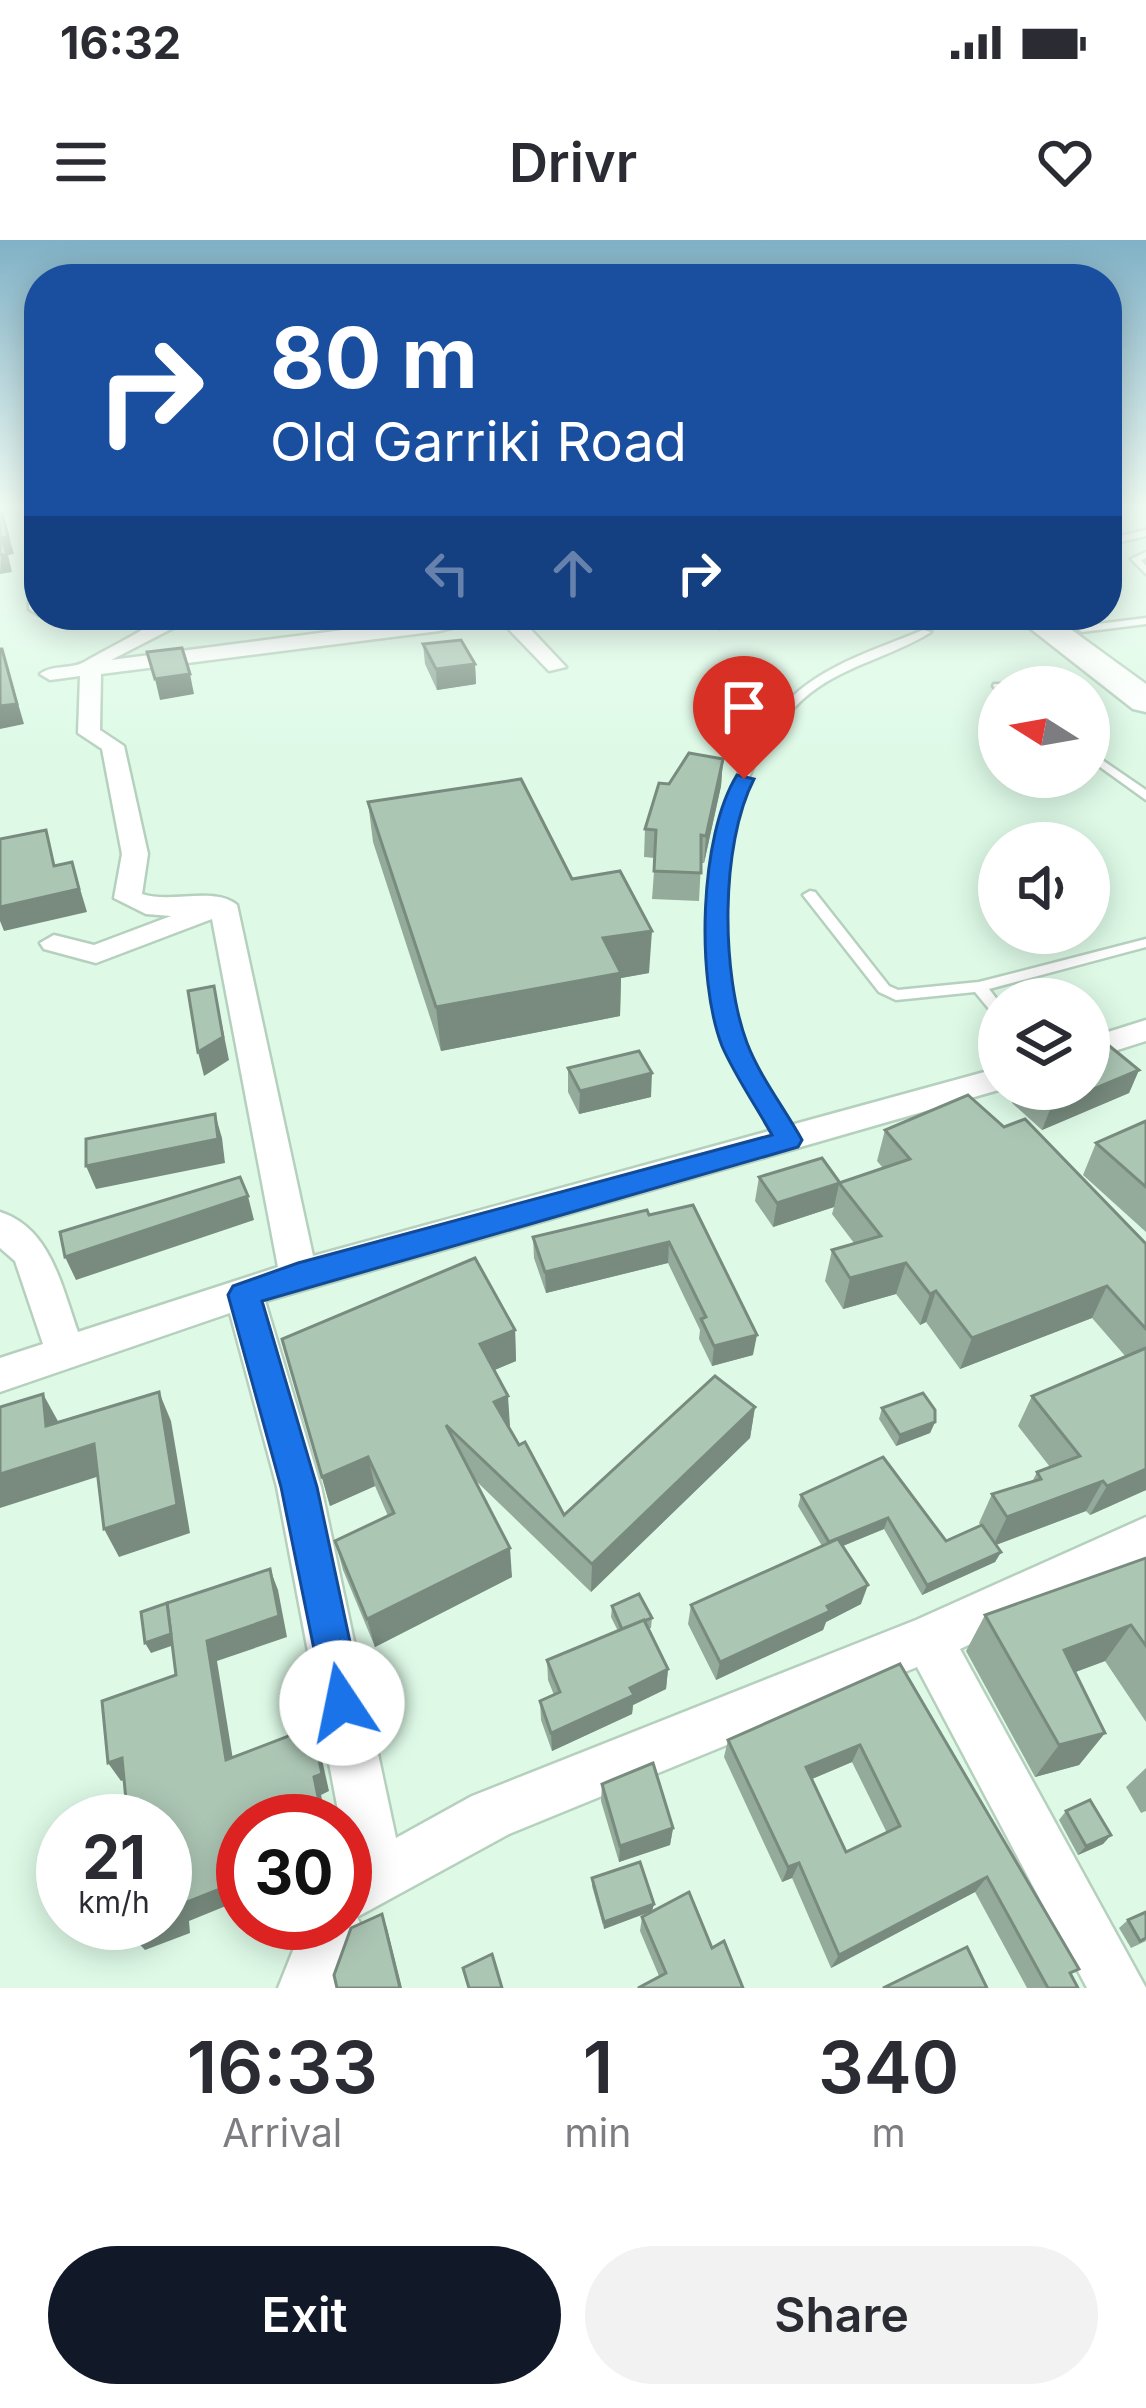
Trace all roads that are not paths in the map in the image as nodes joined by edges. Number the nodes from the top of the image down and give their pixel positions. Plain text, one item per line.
1 (154, 630) edge
2 (300, 630) edge
3 (380, 630) edge
4 (520, 630) edge
5 (1050, 630) edge
6 (1083, 630) edge
7 (926, 632) dead end
8 (307, 640) junction
9 (92, 668) junction
10 (556, 668) dead end
11 (50, 674) dead end
12 (1146, 675) edge
13 (1146, 701) edge
14 (1110, 769) edge
15 (1146, 796) edge
16 (810, 895) dead end
17 (223, 905) junction
18 (54, 943) dead end
19 (1146, 943) edge
20 (1014, 978) edge
21 (978, 987) edge
22 (1146, 1030) edge
23 (1110, 1042) edge
24 (978, 1085) edge
25 (788, 1140) junction
26 (0, 1226) edge
27 (298, 1275) junction
28 (244, 1295) junction
29 (66, 1354) junction
30 (0, 1375) edge
31 (1146, 1538) edge
32 (928, 1639) junction
33 (347, 1794) edge
34 (372, 1879) edge
35 (322, 1950) edge
36 (307, 1988) edge
37 (1118, 1988) edge

1 - 9 street
2 - 8 street
3 - 8 street
4 - 10 street
5 - 13 highway
6 - 12 highway
7 - 25 lane
8 - 9 street
9 - 11 street
9 - 17 street
14 - 15 lane
16 - 21 lane
17 - 18 street
17 - 27 street
19 - 20 lane
22 - 23 street
24 - 25 street
25 - 27 street
26 - 29 street
27 - 28 street
28 - 29 street
28 - 33 street
29 - 30 street
31 - 32 street
32 - 34 street
32 - 37 street
35 - 36 street

